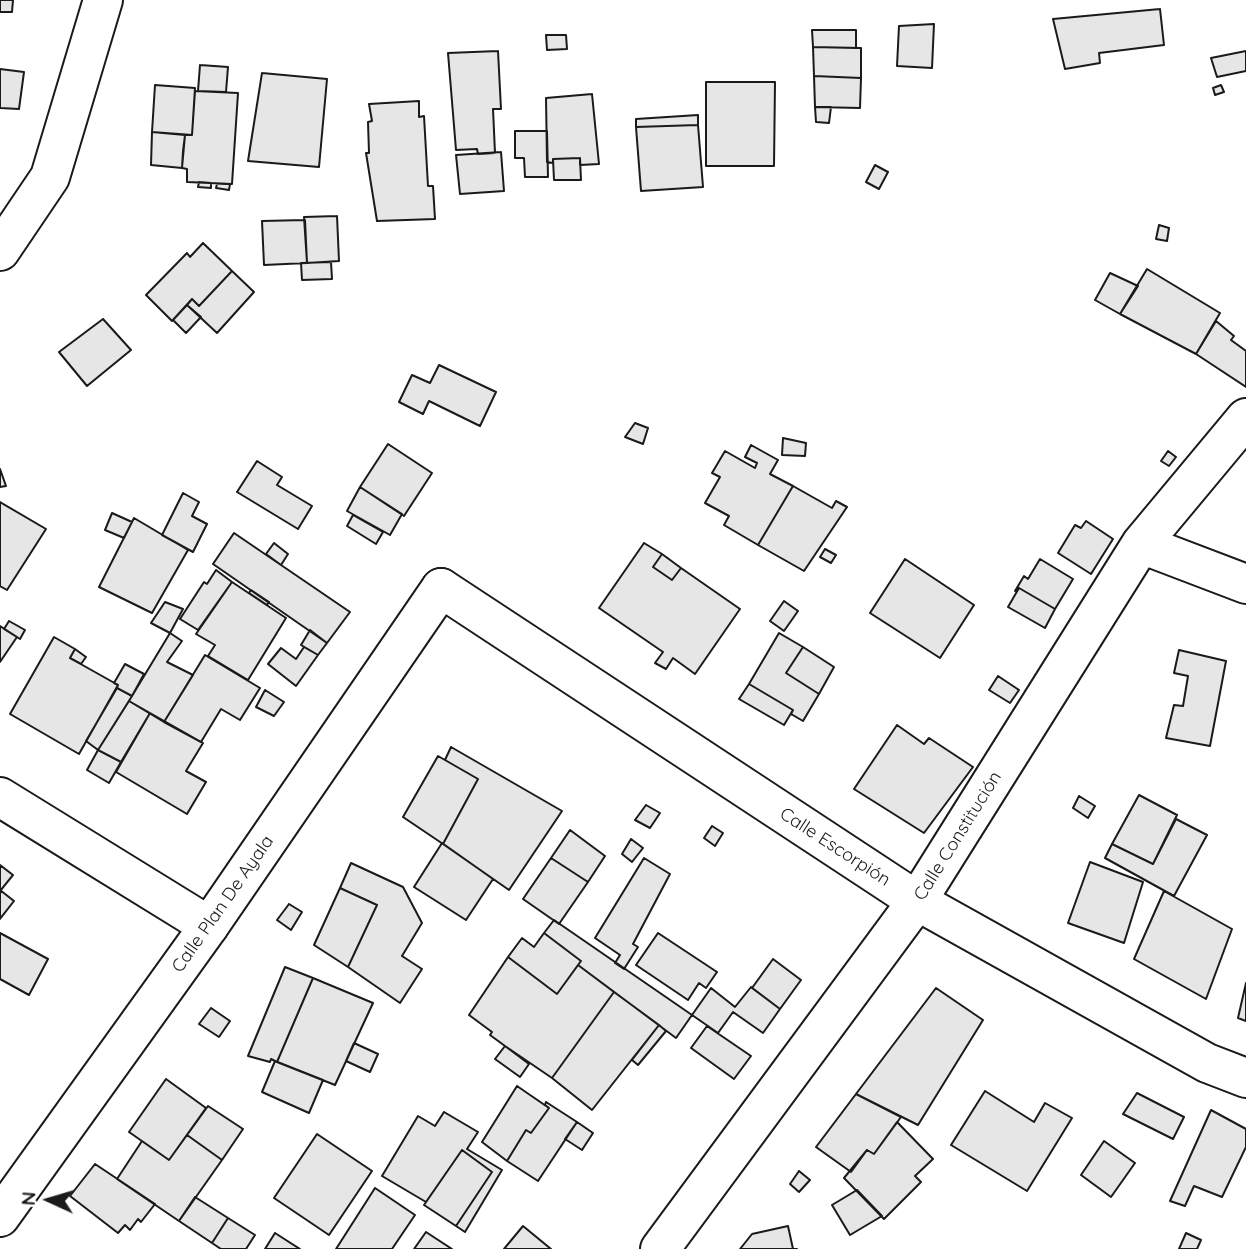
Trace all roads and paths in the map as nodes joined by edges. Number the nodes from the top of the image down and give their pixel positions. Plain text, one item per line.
1 (103, 0) edge
2 (0, 251) edge
3 (1246, 418) edge
4 (1141, 544) junction
5 (1246, 584) edge
6 (441, 588) joint
7 (0, 797) edge
8 (917, 901) junction
9 (209, 926) junction
10 (1246, 1078) edge
11 (0, 1217) edge
12 (660, 1249) edge

1 - 2 street
3 - 4 street, Calle Constitución
4 - 5 street
4 - 8 street, Calle Constitución
6 - 8 street, Calle Escorpión
6 - 9 street, Calle Plan De Ayala
7 - 9 street
8 - 10 street, Calle Escorpión
8 - 12 street, Calle Constitución
9 - 11 street, Calle Plan De Ayala

